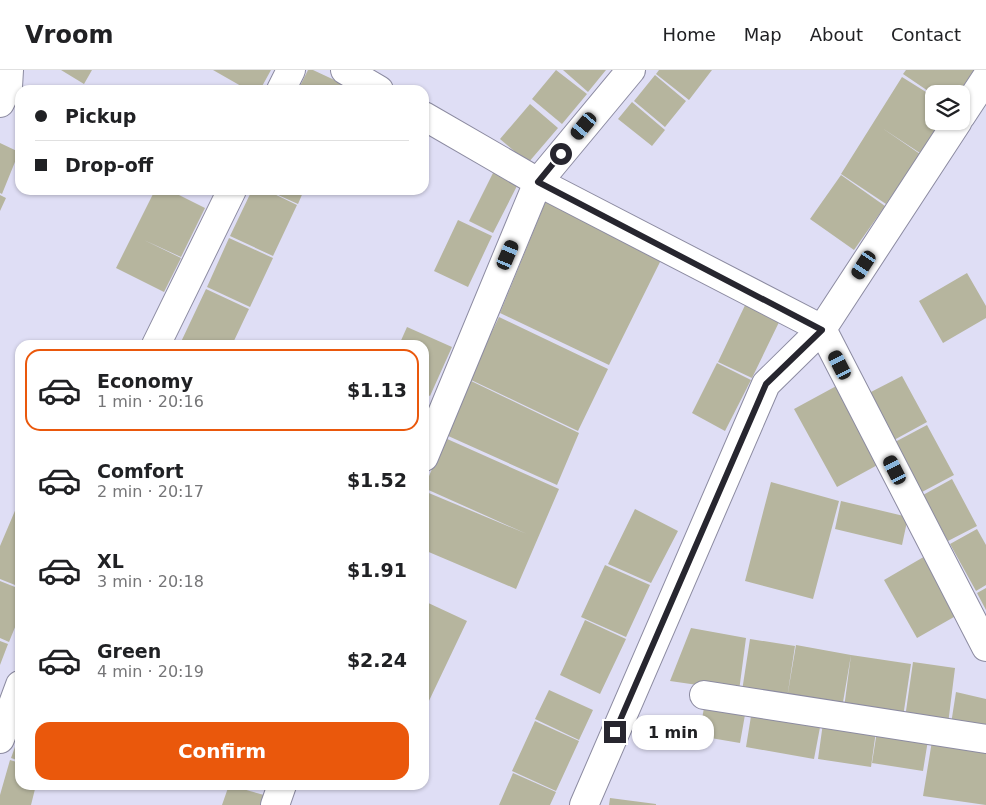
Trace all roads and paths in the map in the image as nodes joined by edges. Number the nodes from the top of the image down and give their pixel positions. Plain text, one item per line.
1 (9, 70) edge
2 (291, 70) edge
3 (345, 70) edge
4 (631, 70) edge
5 (986, 78) edge
6 (284, 85) edge
7 (370, 85) edge
8 (970, 102) edge
9 (0, 103) edge
10 (429, 119) edge
11 (952, 130) edge
12 (538, 182) junction
13 (230, 195) edge
14 (822, 330) junction
15 (158, 340) edge
16 (429, 445) edge
17 (986, 647) edge
18 (704, 695) dead end
19 (15, 699) edge
20 (986, 739) edge
21 (0, 740) edge
22 (280, 790) edge
23 (274, 805) edge
24 (584, 805) edge

1 - 9 street
2 - 6 street
3 - 7 street
4 - 12 street
5 - 8 street
10 - 12 street
11 - 14 street
12 - 14 street
12 - 16 street
13 - 15 street
14 - 17 street
14 - 24 street
18 - 20 street
19 - 21 street
22 - 23 street

